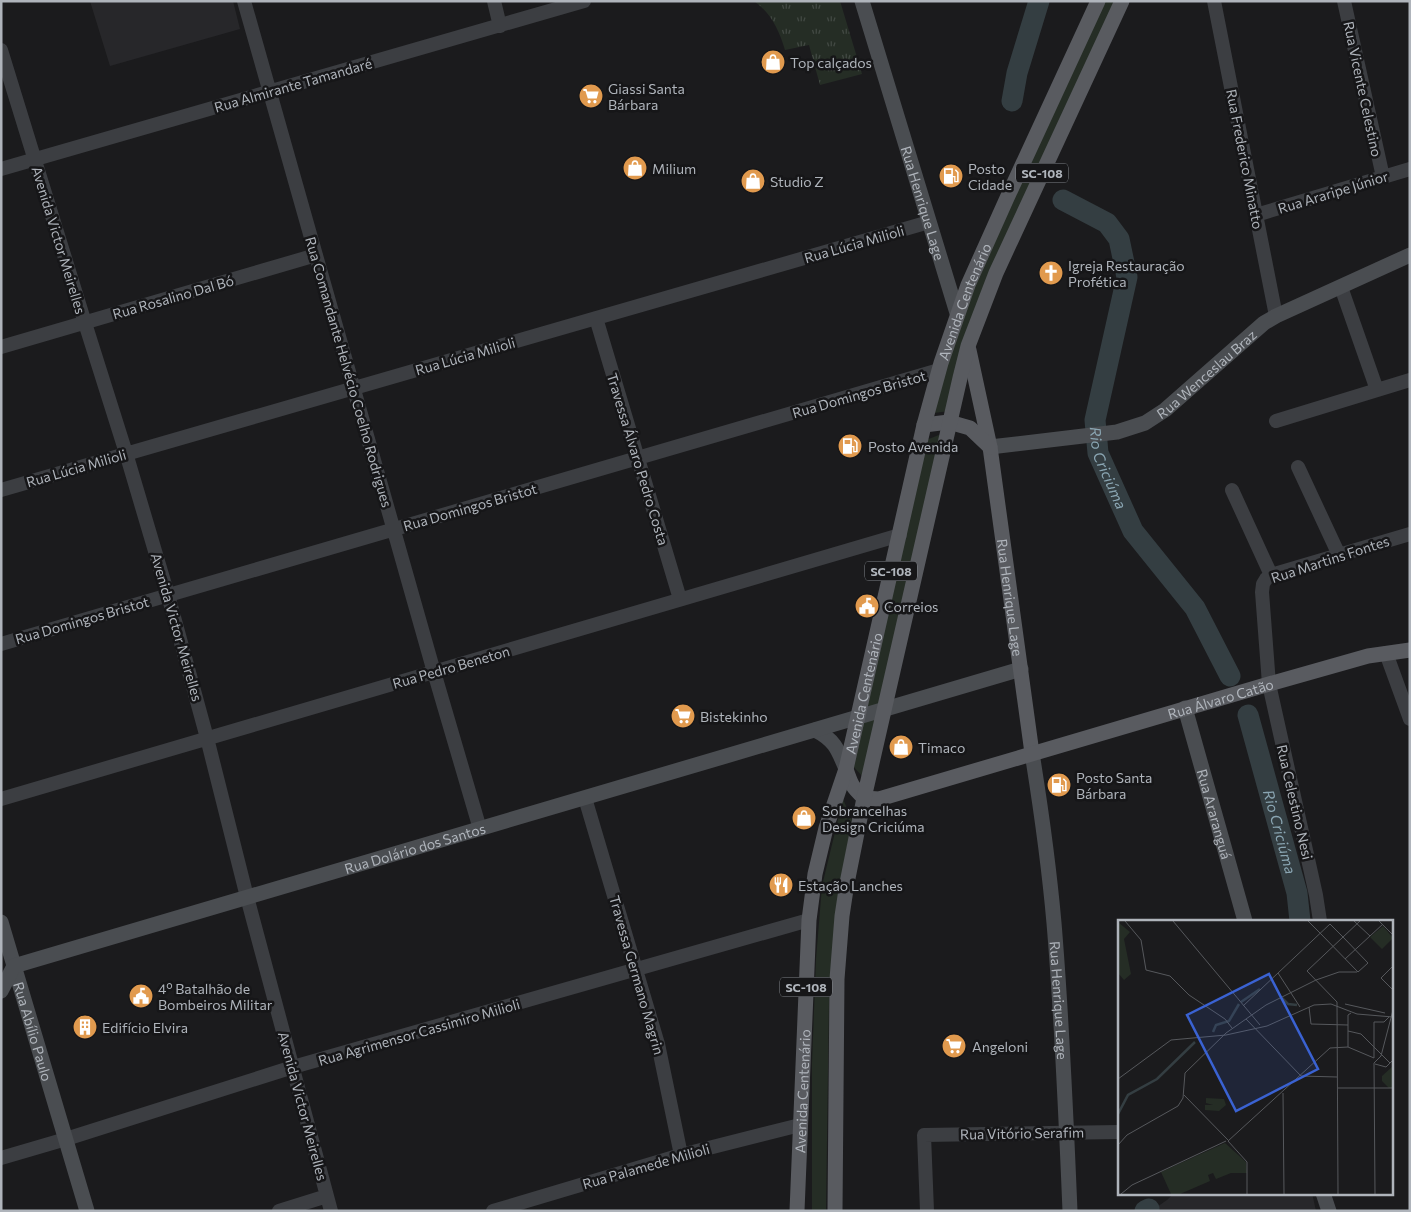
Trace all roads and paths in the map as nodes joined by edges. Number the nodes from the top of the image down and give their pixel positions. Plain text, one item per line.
1 (244, 1) edge
2 (494, 1) edge
3 (584, 1) edge
4 (862, 1) edge
5 (1098, 1) edge
6 (1122, 1) edge
7 (1214, 1) edge
8 (1344, 1) edge
9 (500, 26) junction
10 (1, 50) edge
11 (270, 92) junction
12 (35, 159) junction
13 (1, 169) edge
14 (1410, 169) edge
15 (1382, 177) junction
16 (1256, 215) junction
17 (929, 222) junction
18 (316, 255) junction
19 (1410, 255) edge
20 (1341, 287) junction
21 (958, 313) junction
22 (1276, 316) junction
23 (596, 318) junction
24 (85, 323) junction
25 (968, 346) junction
26 (1, 347) edge
27 (939, 370) junction
28 (1410, 380) edge
29 (353, 388) junction
30 (1377, 390) junction
31 (1276, 421) dead end
32 (950, 422) junction
33 (924, 424) junction
34 (990, 447) junction
35 (126, 453) junction
36 (638, 458) junction
37 (1298, 467) dead end
38 (1, 490) edge
39 (1232, 490) dead end
40 (393, 530) junction
41 (1410, 534) edge
42 (900, 535) junction
43 (1339, 555) junction
44 (1271, 575) junction
45 (168, 595) junction
46 (680, 599) junction
47 (1, 644) edge
48 (1410, 650) edge
49 (1386, 653) junction
50 (1021, 669) junction
51 (434, 672) junction
52 (1268, 684) junction
53 (1185, 708) junction
54 (885, 709) junction
55 (857, 718) junction
56 (1410, 719) edge
57 (816, 730) junction
58 (207, 738) junction
59 (1032, 753) junction
60 (846, 769) junction
61 (585, 798) junction
62 (1, 799) edge
63 (862, 805) junction
64 (480, 829) junction
65 (247, 897) junction
66 (809, 920) junction
67 (1245, 920) edge
68 (1320, 920) edge
69 (1, 922) edge
70 (14, 966) junction
71 (636, 970) junction
72 (1, 991) edge
73 (293, 1068) junction
74 (800, 1125) junction
75 (1118, 1132) edge
76 (1067, 1133) junction
77 (66, 1139) junction
78 (681, 1155) junction
79 (1, 1158) edge
80 (1323, 1194) edge
81 (327, 1196) junction
82 (87, 1211) edge
83 (279, 1211) edge
84 (331, 1211) edge
85 (493, 1211) edge
86 (797, 1211) edge
87 (835, 1211) edge
88 (927, 1211) edge
89 (1070, 1211) edge
90 (1329, 1211) edge

1 - 11 street, Rua Comandante Helvécio Coelho Rodrigues
2 - 9 street
3 - 9 street, Rua Almirante Tamandaré
4 - 17 street, Rua Henrique Lage
5 - 21 main road, Avenida Centenário / SC-108
6 - 25 main road, Avenida Centenário / SC-108
7 - 16 street, Rua Frederico Minatto
8 - 15 street, Rua Vicente Celestino
9 - 11 street, Rua Almirante Tamandaré
10 - 12 street, Avenida Victor Meirelles
11 - 12 street, Rua Almirante Tamandaré
11 - 18 street, Rua Comandante Helvécio Coelho Rodrigues
12 - 13 street, Rua Almirante Tamandaré
12 - 24 street, Avenida Victor Meirelles
14 - 15 street, Rua Araripe Júnior
15 - 16 street, Rua Araripe Júnior
16 - 22 street, Rua Frederico Minatto
17 - 21 street, Rua Henrique Lage
17 - 23 street, Rua Lúcia Milioli
18 - 24 street, Rua Rosalino Dal Bó
18 - 29 street, Rua Comandante Helvécio Coelho Rodrigues
19 - 20 street, Rua Wenceslau Braz
20 - 22 street, Rua Wenceslau Braz
20 - 30 street
21 - 25 main road, Rua Henrique Lage
21 - 27 main road, Avenida Centenário / SC-108
22 - 34 street, Rua Wenceslau Braz
23 - 29 street, Rua Lúcia Milioli
23 - 36 street, Travessa Álvaro Pedro Costa
24 - 26 street, Rua Rosalino Dal Bó
24 - 35 street, Avenida Victor Meirelles
25 - 32 main road, Avenida Centenário / SC-108
25 - 34 main road, Rua Henrique Lage
27 - 33 main road, Avenida Centenário / SC-108
27 - 36 street, Rua Domingos Bristot
28 - 30 street
29 - 35 street, Rua Lúcia Milioli
29 - 40 street, Rua Comandante Helvécio Coelho Rodrigues
30 - 31 street
32 - 33 main road
32 - 34 main road
32 - 54 main road, Avenida Centenário / SC-108
33 - 42 main road, Avenida Centenário / SC-108
34 - 50 main road, Rua Henrique Lage
35 - 38 street, Rua Lúcia Milioli
35 - 45 street, Avenida Victor Meirelles
36 - 40 street, Rua Domingos Bristot
36 - 46 street, Travessa Álvaro Pedro Costa
37 - 43 street
39 - 44 street
40 - 45 street, Rua Domingos Bristot
40 - 51 street, Rua Comandante Helvécio Coelho Rodrigues
41 - 43 street, Rua Martins Fontes
42 - 46 street, Rua Pedro Beneton
42 - 55 main road, Avenida Centenário / SC-108
43 - 44 street, Rua Martins Fontes
44 - 52 street, Rua Martins Fontes
45 - 47 street, Rua Domingos Bristot
45 - 58 street, Avenida Victor Meirelles
46 - 51 street, Rua Pedro Beneton
48 - 49 main road, Rua Álvaro Catão
49 - 52 main road, Rua Álvaro Catão
49 - 56 street
50 - 54 street, Rua Dolário dos Santos
50 - 59 main road, Rua Henrique Lage
51 - 58 street, Rua Pedro Beneton
51 - 64 street, Rua Comandante Helvécio Coelho Rodrigues
52 - 53 main road, Rua Álvaro Catão
52 - 68 street, Rua Celestino Nesi
53 - 59 main road, Rua Álvaro Catão
53 - 67 street, Rua Araranguá
54 - 55 street, Rua Dolário dos Santos
54 - 63 main road, Avenida Centenário / SC-108
55 - 57 street, Rua Dolário dos Santos
55 - 60 main road, Avenida Centenário / SC-108
57 - 60 street
57 - 61 street, Rua Dolário dos Santos
58 - 62 street, Rua Pedro Beneton
58 - 65 street, Avenida Victor Meirelles
59 - 63 main road, Rua Álvaro Catão
59 - 76 street, Rua Henrique Lage
60 - 63 main road
60 - 66 main road, Avenida Centenário / SC-108
61 - 64 street, Rua Dolário dos Santos
61 - 71 street, Travessa Germano Magrin
63 - 87 main road, Avenida Centenário / SC-108
64 - 65 street, Rua Dolário dos Santos
65 - 70 street, Rua Dolário dos Santos
65 - 73 street, Avenida Victor Meirelles
66 - 71 street, Rua Agrimensor Cassimiro Milioli
66 - 74 main road, Avenida Centenário / SC-108
69 - 70 street, Rua Abílio Paulo
70 - 72 street
70 - 77 street, Rua Abílio Paulo
71 - 73 street, Rua Agrimensor Cassimiro Milioli
71 - 78 street, Travessa Germano Magrin
73 - 77 street, Rua Agrimensor Cassimiro Milioli
73 - 81 street, Avenida Victor Meirelles
74 - 78 street, Rua Palamede Milioli
74 - 86 main road, Avenida Centenário / SC-108
75 - 76 street, Rua Vitório Serafim
76 - 88 street, Rua Vitório Serafim
76 - 89 street, Rua Henrique Lage
77 - 79 street, Rua Agrimensor Cassimiro Milioli
77 - 82 street, Rua Abílio Paulo
78 - 85 street, Rua Palamede Milioli
80 - 90 street
81 - 83 street
81 - 84 street, Avenida Victor Meirelles

